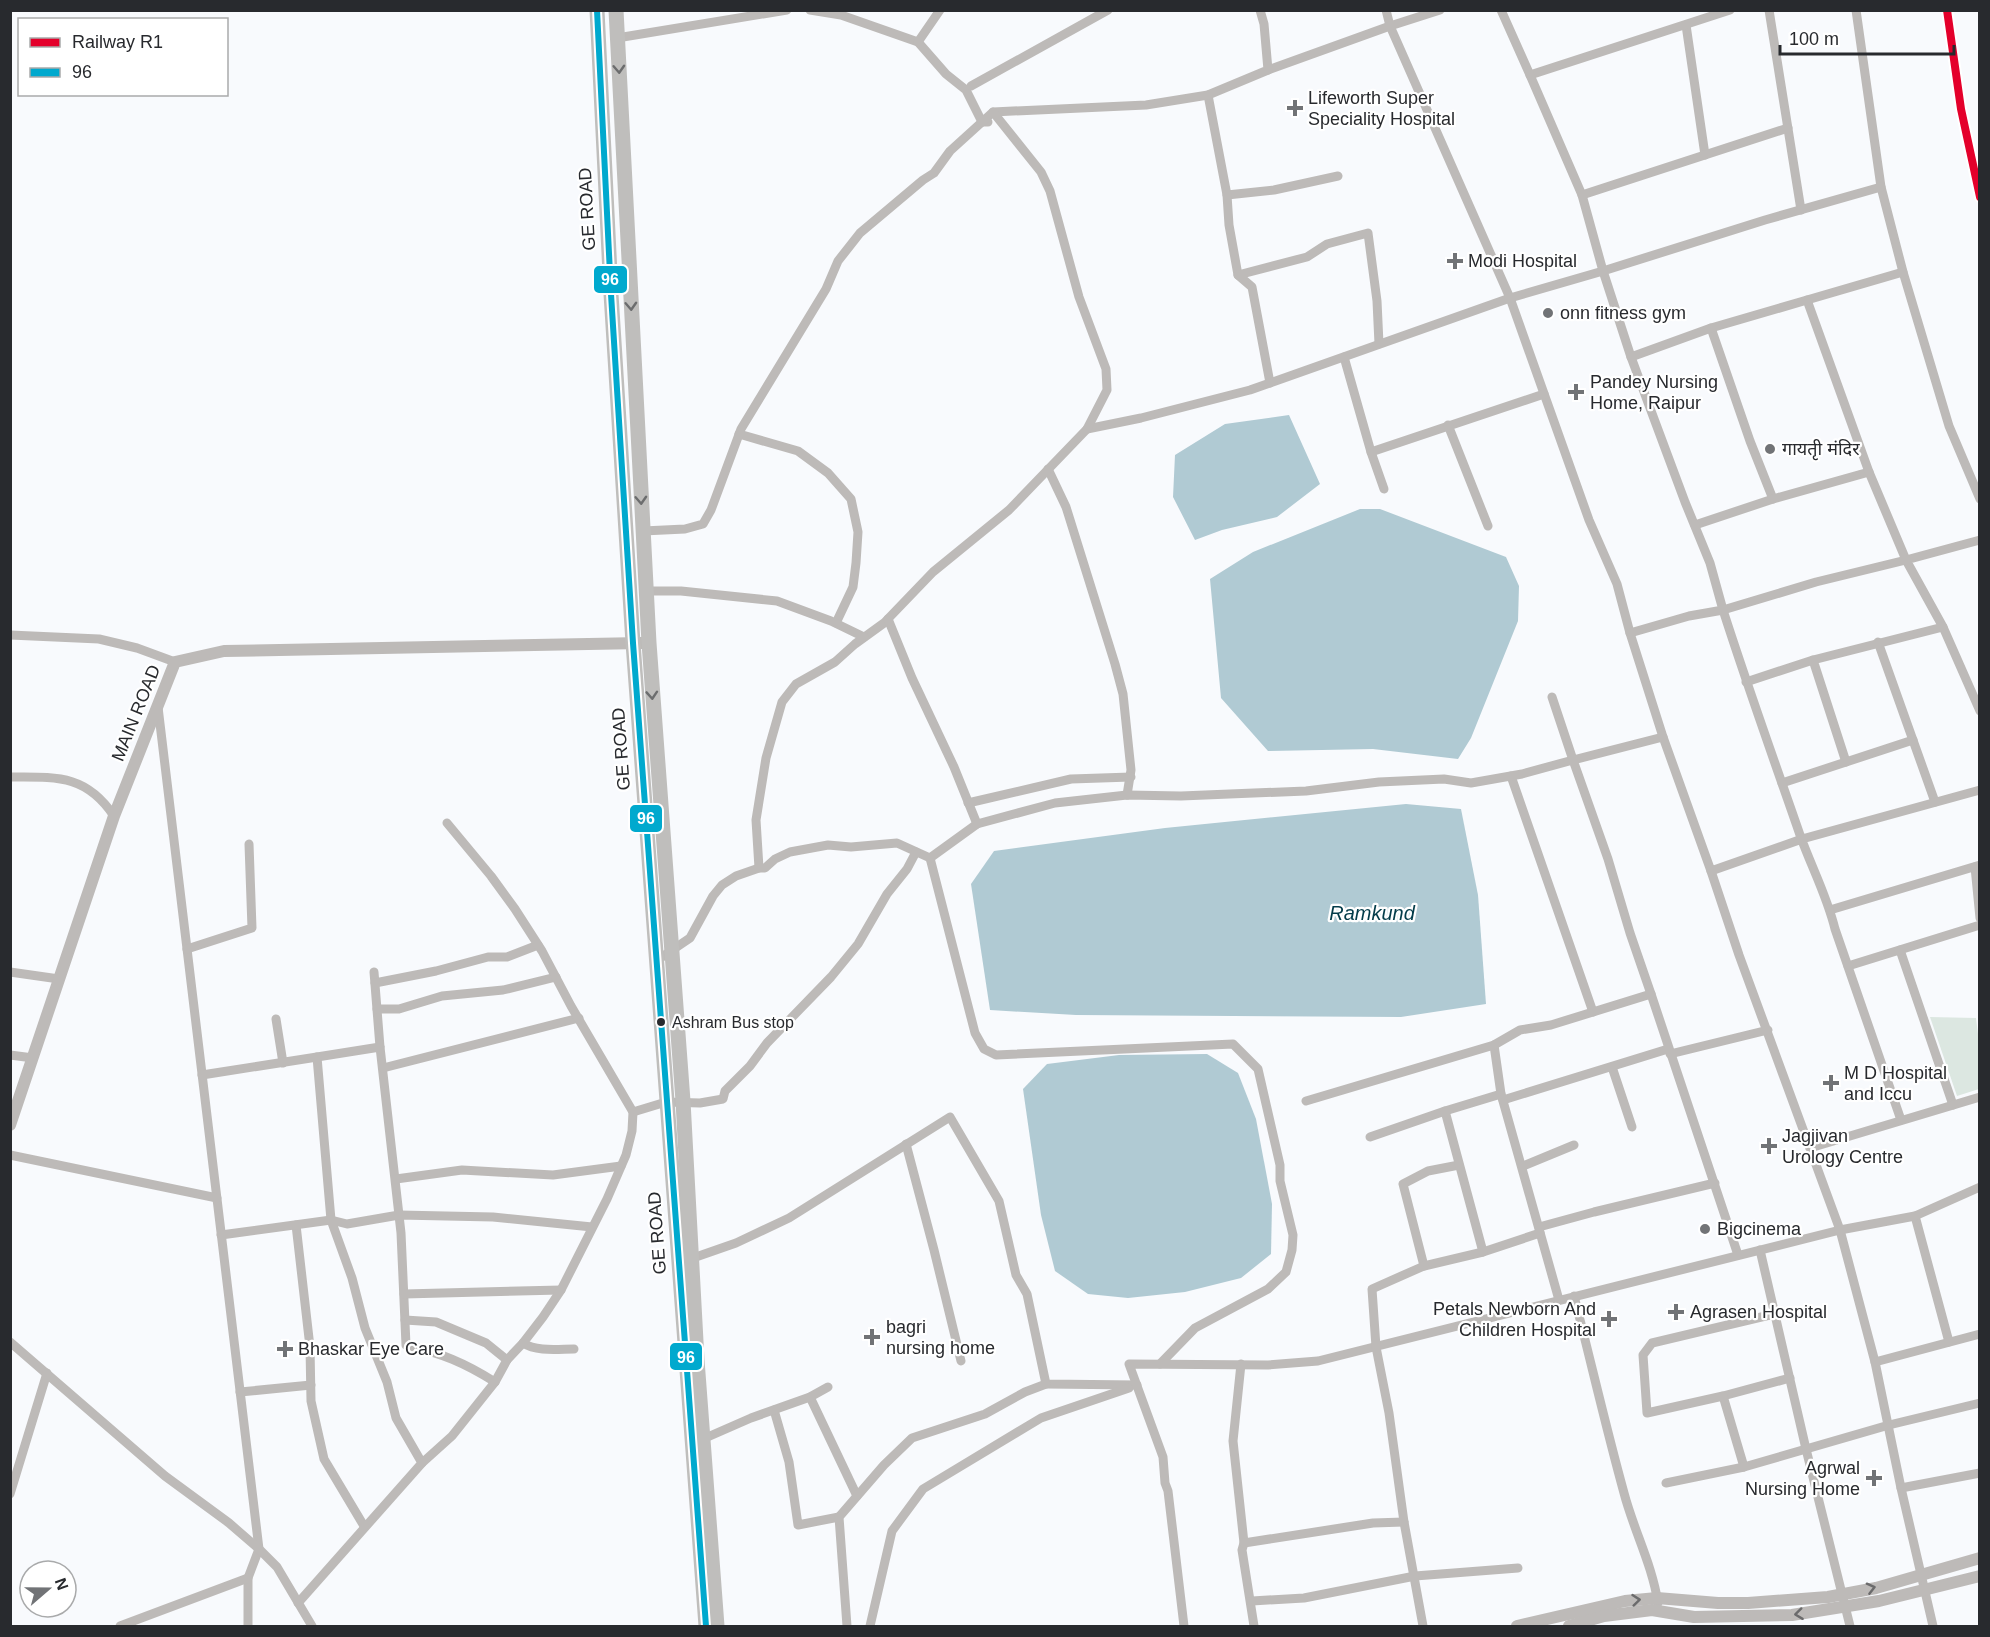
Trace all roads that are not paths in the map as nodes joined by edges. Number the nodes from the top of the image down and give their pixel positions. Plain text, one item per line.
1 (597, 10) edge
2 (616, 10) edge
3 (787, 10) edge
4 (810, 10) edge
5 (940, 10) edge
6 (1108, 10) edge
7 (1260, 10) edge
8 (1386, 10) edge
9 (1440, 10) edge
10 (1501, 10) edge
11 (1730, 10) edge
12 (1769, 10) edge
13 (1856, 10) edge
14 (1093, 14) edge
15 (1686, 25) junction
16 (1390, 26) junction
17 (617, 38) junction
18 (918, 42) junction
19 (1268, 70) junction
20 (1530, 75) junction
21 (971, 86) dead end
22 (1208, 95) junction
23 (993, 112) junction
24 (983, 122) junction
25 (1001, 123) junction
26 (1788, 128) junction
27 (1705, 155) junction
28 (1338, 176) dead end
29 (1881, 187) junction
30 (1227, 195) junction
31 (1582, 195) junction
32 (1801, 210) junction
33 (1603, 271) junction
34 (1903, 272) junction
35 (1238, 275) junction
36 (1509, 298) junction
37 (1807, 300) junction
38 (1711, 328) junction
39 (1379, 344) junction
40 (1344, 357) junction
41 (1631, 357) junction
42 (1270, 382) junction
43 (1544, 394) junction
44 (1448, 425) junction
45 (1087, 429) junction
46 (739, 434) junction
47 (1371, 452) junction
48 (1048, 469) junction
49 (1869, 472) junction
50 (1384, 489) dead end
51 (1773, 499) junction
52 (1980, 499) edge
53 (1695, 525) junction
54 (1488, 526) dead end
55 (643, 531) junction
56 (1980, 540) edge
57 (1906, 560) junction
58 (646, 591) junction
59 (1723, 610) junction
60 (888, 619) junction
61 (836, 623) junction
62 (1943, 627) junction
63 (1630, 633) junction
64 (10, 635) edge
65 (864, 637) junction
66 (1878, 642) junction
67 (633, 643) junction
68 (648, 643) junction
69 (1813, 660) junction
70 (176, 662) junction
71 (1746, 682) junction
72 (1552, 697) dead end
73 (158, 704) junction
74 (1980, 711) edge
75 (1663, 737) junction
76 (1913, 740) junction
77 (1573, 760) junction
78 (1846, 762) junction
79 (1511, 776) junction
80 (10, 777) edge
81 (1131, 777) junction
82 (1782, 783) junction
83 (1980, 790) edge
84 (1127, 795) junction
85 (1935, 802) junction
86 (968, 803) junction
87 (114, 816) junction
88 (447, 823) dead end
89 (976, 824) junction
90 (1802, 838) junction
91 (249, 844) dead end
92 (916, 852) junction
93 (930, 858) junction
94 (1977, 866) edge
95 (759, 868) junction
96 (1711, 871) junction
97 (1830, 910) junction
98 (1980, 918) edge
99 (1980, 925) edge
100 (538, 945) junction
101 (187, 949) junction
102 (1900, 950) junction
103 (671, 952) junction
104 (656, 961) junction
105 (1848, 966) junction
106 (10, 972) edge
107 (374, 972) dead end
108 (555, 977) junction
109 (59, 979) junction
110 (375, 983) junction
111 (1651, 994) junction
112 (377, 1009) junction
113 (1593, 1012) junction
114 (579, 1018) junction
115 (276, 1019) dead end
116 (1768, 1030) junction
117 (1494, 1045) junction
118 (380, 1047) junction
119 (1669, 1052) junction
120 (10, 1055) edge
121 (317, 1057) junction
122 (33, 1058) junction
123 (282, 1063) junction
124 (1612, 1067) junction
125 (382, 1068) junction
126 (202, 1075) junction
127 (1502, 1097) junction
128 (1980, 1097) edge
129 (683, 1101) junction
130 (1306, 1101) dead end
131 (666, 1102) junction
132 (1953, 1105) junction
133 (633, 1112) junction
134 (1445, 1112) junction
135 (1901, 1120) junction
136 (10, 1125) edge
137 (1632, 1126) dead end
138 (1370, 1137) dead end
139 (906, 1144) junction
140 (1574, 1145) dead end
141 (1810, 1148) junction
142 (10, 1155) edge
143 (1459, 1165) junction
144 (621, 1166) junction
145 (1523, 1166) junction
146 (396, 1179) junction
147 (1715, 1183) junction
148 (1980, 1187) edge
149 (217, 1198) junction
150 (399, 1215) junction
151 (1915, 1216) junction
152 (331, 1220) junction
153 (296, 1225) junction
154 (592, 1227) junction
155 (1539, 1230) junction
156 (1840, 1230) junction
157 (221, 1235) junction
158 (1760, 1250) junction
159 (1483, 1252) junction
160 (1738, 1255) junction
161 (693, 1258) junction
162 (1424, 1266) junction
163 (561, 1290) junction
164 (404, 1294) junction
165 (1574, 1296) junction
166 (1559, 1300) junction
167 (1774, 1314) junction
168 (405, 1320) junction
169 (1980, 1334) edge
170 (10, 1342) edge
171 (1949, 1342) junction
172 (523, 1343) junction
173 (1376, 1347) junction
174 (574, 1349) dead end
175 (507, 1360) junction
176 (961, 1361) dead end
177 (1875, 1362) junction
178 (1160, 1364) junction
179 (1241, 1364) junction
180 (46, 1373) junction
181 (1790, 1378) junction
182 (495, 1382) junction
183 (1046, 1384) junction
184 (311, 1385) junction
185 (1137, 1385) junction
186 (828, 1387) dead end
187 (240, 1392) junction
188 (1724, 1396) junction
189 (810, 1397) junction
190 (1980, 1403) edge
191 (774, 1410) junction
192 (1889, 1425) junction
193 (703, 1439) junction
194 (1806, 1449) junction
195 (422, 1463) junction
196 (1743, 1467) junction
197 (1980, 1473) edge
198 (1666, 1483) dead end
199 (1901, 1488) junction
200 (10, 1494) edge
201 (857, 1496) junction
202 (839, 1517) junction
203 (1404, 1522) junction
204 (364, 1527) junction
205 (1244, 1543) junction
206 (259, 1549) junction
207 (1980, 1558) edge
208 (1518, 1568) dead end
209 (1922, 1574) junction
210 (1415, 1576) junction
211 (1980, 1576) edge
212 (248, 1578) junction
213 (1925, 1590) junction
214 (1841, 1595) junction
215 (1657, 1598) junction
216 (1252, 1601) junction
217 (298, 1603) junction
218 (1844, 1608) junction
219 (1659, 1611) junction
220 (120, 1626) edge
221 (248, 1626) edge
222 (312, 1626) edge
223 (706, 1626) edge
224 (717, 1626) edge
225 (846, 1626) edge
226 (870, 1626) edge
227 (1184, 1626) edge
228 (1254, 1626) edge
229 (1423, 1626) edge
230 (1517, 1626) edge
231 (1569, 1626) edge
232 (1850, 1626) edge
233 (1934, 1626) edge

1 - 67 main road, GE ROAD
2 - 17 main road
3 - 17 street
4 - 18 street
5 - 18 street
6 - 14 street
7 - 19 street
8 - 16 street
9 - 16 street
10 - 20 street
11 - 15 street
12 - 26 street
13 - 29 street
14 - 21 street
15 - 20 street
15 - 27 street
16 - 19 street
16 - 36 street
17 -> 55 main road
18 - 24 street
19 - 22 street
20 - 31 street
22 - 23 street
22 - 30 street
23 - 24 street
23 - 25 street
24 - 25 street
24 - 46 street
25 - 45 street
26 - 27 street
26 - 32 street
27 - 31 street
28 - 30 street
29 - 32 street
29 - 34 street
30 - 35 street
31 - 33 street
32 - 33 street
33 - 36 street
33 - 41 street
34 - 37 street
34 - 52 street
35 - 39 street
35 - 42 street
36 - 39 street
36 - 43 street
37 - 38 street
37 - 49 street
38 - 41 street
38 - 51 street
39 - 40 street
40 - 42 street
40 - 47 street
41 - 53 street
42 - 45 street
43 - 44 street
43 - 63 street
44 - 47 street
44 - 54 street
45 - 48 street
46 - 55 street
46 - 61 street
47 - 50 street
48 - 60 street
48 - 81 street
49 - 51 street
49 - 57 street
51 - 53 street
53 - 59 street
55 - 58 main road
56 - 57 street
57 - 59 street
57 - 62 street
58 - 61 street
58 - 68 main road
59 - 63 street
59 - 71 street
60 - 65 street
60 - 86 street
61 - 65 street
62 - 66 street
62 - 74 street
63 - 75 street
64 - 70 street
65 - 95 street
66 - 69 street
66 - 76 street
67 - 68 street, MAIN ROAD
67 - 70 street, MAIN ROAD
67 - 104 main road, GE ROAD
68 -> 103 main road
69 - 71 street
69 - 78 street
70 - 73 street, MAIN ROAD
71 - 82 street
72 - 77 street
73 - 87 street, MAIN ROAD
73 - 101 street
75 - 77 street
75 - 96 street
76 - 78 street
76 - 85 street
77 - 79 street
77 - 111 street
78 - 82 street
79 - 84 street
79 - 113 street
80 - 87 street
81 - 84 street
81 - 86 street
82 - 90 street
83 - 85 street
84 - 89 street
85 - 90 street
86 - 89 street
87 - 109 street, MAIN ROAD
88 - 100 street
89 - 93 street
90 - 96 street
90 - 97 street
91 - 101 street
92 - 93 street
92 - 95 street
92 - 129 street
93 - 178 street
94 - 97 street
94 - 98 street
95 - 103 street
96 - 116 street
97 - 105 street
99 - 102 street
100 - 108 street
100 - 110 street
101 - 126 street
102 - 105 street
102 - 132 street
103 - 104 street
103 - 129 main road
104 - 131 main road, GE ROAD
105 - 135 street
106 - 109 street
107 - 110 street
108 - 112 street
108 - 114 street
109 - 122 street, MAIN ROAD
110 - 112 street
111 - 113 street
111 - 119 street
112 - 118 street
113 - 117 street
114 - 125 street
114 - 133 street
115 - 123 street
116 - 119 street
116 - 141 street
117 - 127 street
117 - 130 street
118 - 121 street
118 - 125 street
119 - 124 street
119 - 147 street
120 - 122 street
121 - 123 street
121 - 152 street
122 - 136 street, MAIN ROAD
123 - 126 street
124 - 127 street
124 - 137 street
125 - 146 street
126 - 149 street
127 - 134 street
127 - 145 street
128 - 132 street
129 - 131 street
129 - 161 main road
131 - 133 street
131 - 223 main road, GE ROAD
132 - 135 street
133 - 144 street
134 - 138 street
134 - 143 street
135 - 141 street
139 - 161 street
139 - 176 street
139 - 183 street
140 - 145 street
141 - 156 street
142 - 149 street
143 - 159 street
143 - 162 street
144 - 146 street
144 - 154 street
145 - 155 street
146 - 150 street
147 - 155 street
147 - 160 street
148 - 151 street
149 - 157 street
150 - 152 street
150 - 154 street
150 - 164 street
151 - 156 street
151 - 171 street
152 - 153 street
152 - 195 street
153 - 157 street
153 - 184 street
154 - 163 street
155 - 159 street
155 - 166 street
156 - 158 street
156 - 177 street
157 - 187 street
158 - 160 street
158 - 167 street
159 - 162 street
160 - 165 street
161 - 193 main road
162 - 173 street
163 - 164 street
163 - 172 street
164 - 168 street
165 - 166 street
165 - 215 street
166 - 173 street
167 - 181 street
167 - 188 street
168 - 175 street
168 - 182 street
169 - 171 street
170 - 180 street
171 - 177 street
172 - 174 street
172 - 175 street
173 - 179 street
173 - 203 street
175 - 182 street
177 - 192 street
178 - 179 street
178 - 185 street
179 - 205 street
180 - 200 street
180 - 206 street
181 - 188 street
181 - 194 street
182 - 195 street
183 - 185 street
183 - 201 street
184 - 187 street
184 - 204 street
185 - 226 street
185 - 227 street
186 - 189 street
187 - 206 street
188 - 196 street
189 - 191 street
189 - 201 street
190 - 192 street
191 - 193 street
191 - 202 street
192 - 194 street
192 - 199 street
193 - 224 main road
194 - 196 street
194 - 214 street
195 - 204 street
196 - 198 street
197 - 199 street
199 - 209 street
201 - 202 street
202 - 225 street
203 - 205 street
203 - 210 street
204 - 217 street
205 - 216 street
206 - 212 street
206 - 217 street
207 - 209 street
208 - 210 street
209 - 213 street
214 -> 209 street
210 - 216 street
210 - 229 street
211 - 213 street
212 - 220 street
212 - 221 street
213 - 218 street
213 - 233 street
214 - 215 street
214 - 218 street
215 - 219 street
230 -> 215 street
216 - 228 street
217 - 222 street
218 -> 219 street
218 - 232 street
219 - 231 street

